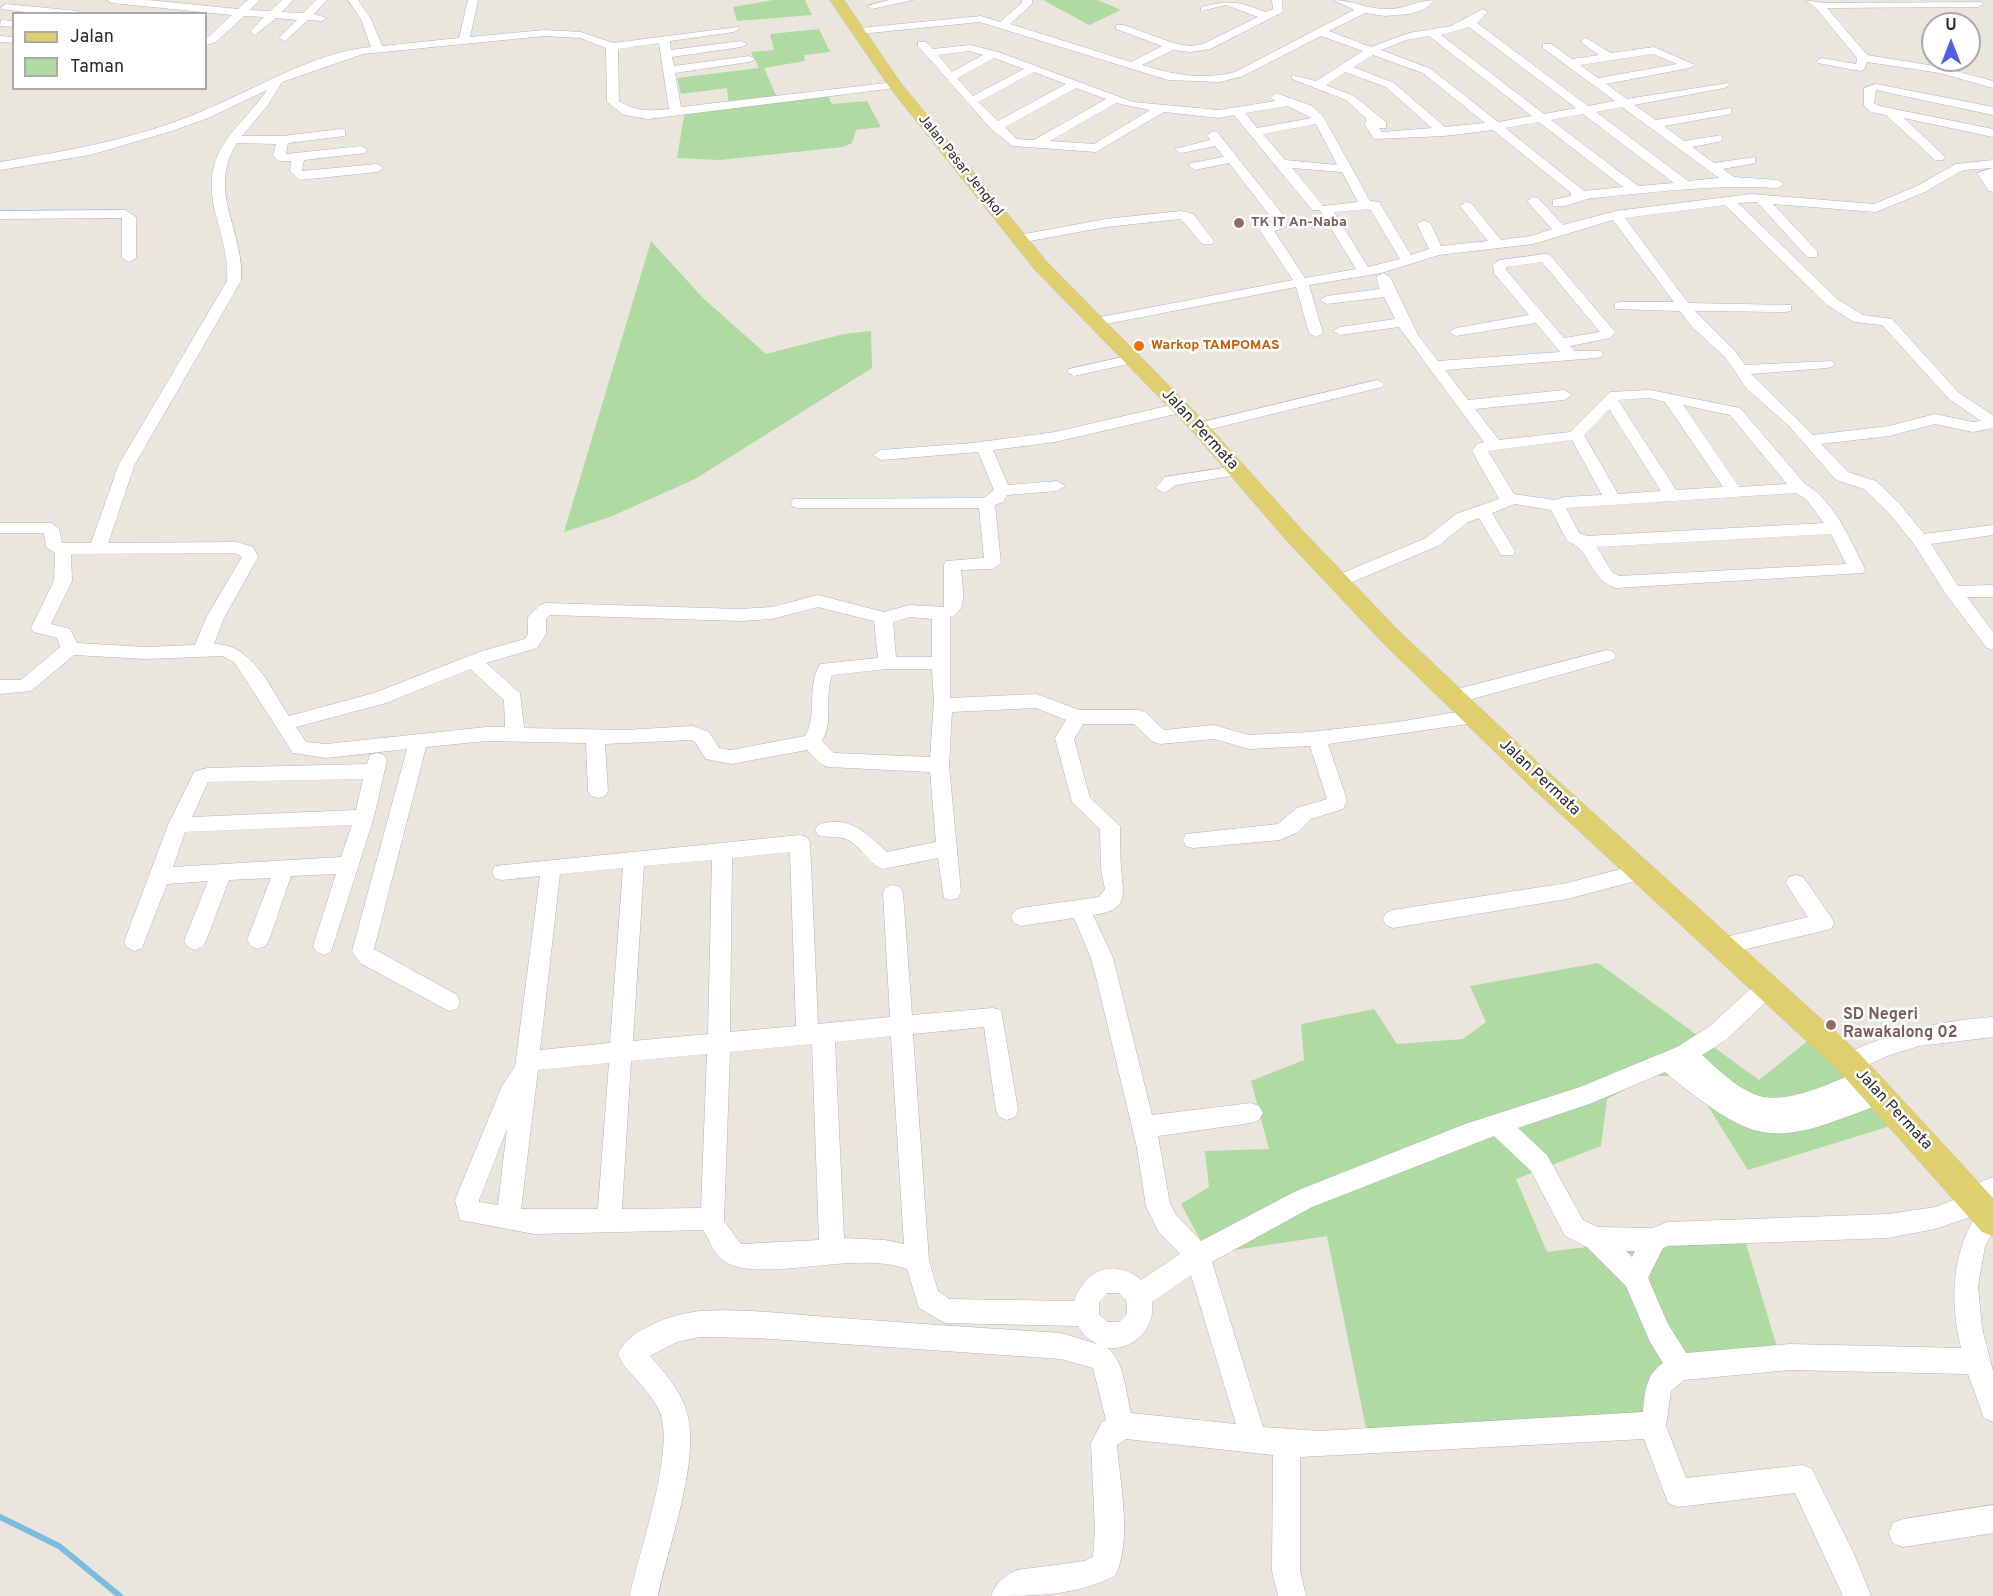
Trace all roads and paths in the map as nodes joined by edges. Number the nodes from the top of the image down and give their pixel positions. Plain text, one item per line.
1 (112, 0) edge
2 (220, 0) edge
3 (254, 0) edge
4 (288, 0) edge
5 (322, 0) edge
6 (353, 0) edge
7 (473, 0) edge
8 (837, 0) edge
9 (908, 0) edge
10 (1026, 0) edge
11 (1254, 0) edge
12 (1339, 0) edge
13 (1430, 0) edge
14 (1224, 1) edge
15 (1819, 2) edge
16 (880, 3) edge
17 (1279, 3) edge
18 (1983, 3) edge
19 (6, 7) dead end
20 (178, 7) edge
21 (1205, 9) dead end
22 (1362, 10) junction
23 (57, 12) edge
24 (201, 12) edge
25 (207, 12) edge
26 (1483, 12) dead end
27 (207, 13) edge
28 (240, 14) junction
29 (272, 16) junction
30 (1266, 16) junction
31 (305, 17) junction
32 (322, 18) dead end
33 (1472, 24) junction
34 (1003, 25) junction
35 (734, 29) dead end
36 (255, 32) dead end
37 (862, 34) junction
38 (1106, 34) dead end
39 (1317, 34) junction
40 (1433, 34) junction
41 (1405, 37) junction
42 (285, 38) dead end
43 (664, 39) junction
44 (464, 40) junction
45 (1586, 41) dead end
46 (207, 42) edge
47 (741, 44) dead end
48 (612, 46) junction
49 (1171, 46) junction
50 (1547, 46) dead end
51 (377, 48) junction
52 (667, 54) junction
53 (994, 54) junction
54 (1095, 54) junction
55 (1375, 54) junction
56 (1608, 56) junction
57 (1463, 58) junction
58 (1863, 58) junction
59 (749, 59) dead end
60 (1822, 61) dead end
61 (1570, 63) junction
62 (1130, 67) junction
63 (1034, 68) junction
64 (1346, 68) junction
65 (669, 70) junction
66 (1065, 70) junction
67 (951, 77) junction
68 (1296, 77) dead end
69 (278, 80) junction
70 (1596, 82) junction
71 (1075, 84) junction
72 (895, 85) junction
73 (1317, 85) junction
74 (1725, 85) dead end
75 (1993, 85) edge
76 (1265, 92) dead end
77 (1115, 99) junction
78 (971, 101) junction
79 (1289, 102) junction
80 (1625, 102) junction
81 (1159, 110) junction
82 (1583, 110) junction
83 (1237, 111) junction
84 (1727, 111) dead end
85 (1889, 111) junction
86 (1993, 111) edge
87 (676, 113) junction
88 (1208, 113) junction
89 (1539, 118) junction
90 (1319, 120) junction
91 (1655, 124) junction
92 (1496, 126) junction
93 (996, 127) junction
94 (1255, 132) junction
95 (1444, 132) junction
96 (341, 133) dead end
97 (1211, 136) junction
98 (1718, 138) dead end
99 (1989, 138) edge
100 (235, 139) junction
101 (283, 140) junction
102 (1036, 144) junction
103 (1683, 145) junction
104 (1181, 149) dead end
105 (361, 150) dead end
106 (1939, 156) dead end
107 (298, 157) junction
108 (1233, 159) junction
109 (1751, 160) dead end
110 (1282, 164) junction
111 (1993, 164) edge
112 (0, 166) edge
113 (1195, 166) dead end
114 (1713, 167) junction
115 (377, 168) dead end
116 (1347, 169) junction
117 (1993, 172) edge
118 (1731, 181) junction
119 (1684, 184) junction
120 (1778, 184) dead end
121 (1993, 188) edge
122 (1635, 190) junction
123 (1577, 194) junction
124 (1760, 198) junction
125 (1533, 201) dead end
126 (1728, 201) junction
127 (1364, 202) dead end
128 (1558, 203) dead end
129 (1466, 206) dead end
130 (1317, 207) dead end
131 (1616, 215) junction
132 (1, 217) edge
133 (1424, 224) dead end
134 (1561, 230) junction
135 (1019, 239) junction
136 (1207, 241) dead end
137 (1497, 244) junction
138 (1437, 251) junction
139 (1812, 254) dead end
140 (129, 258) dead end
141 (1408, 261) junction
142 (1364, 272) junction
143 (1383, 277) dead end
144 (1300, 282) junction
145 (1388, 292) junction
146 (1327, 300) dead end
147 (1620, 306) dead end
148 (1684, 306) junction
149 (1786, 308) dead end
150 (1539, 318) junction
151 (1096, 322) junction
152 (1402, 322) junction
153 (1340, 331) dead end
154 (1456, 332) dead end
155 (1316, 333) dead end
156 (1560, 343) junction
157 (1596, 354) dead end
158 (1571, 356) junction
159 (1132, 359) junction
160 (1827, 364) dead end
161 (1436, 366) junction
162 (1742, 370) junction
163 (1074, 372) dead end
164 (1377, 384) dead end
165 (1564, 395) dead end
166 (1610, 399) junction
167 (1671, 399) junction
168 (1465, 405) junction
169 (1180, 408) junction
170 (1199, 428) junction
171 (1569, 436) dead end
172 (1811, 440) junction
173 (1494, 444) junction
174 (984, 447) junction
175 (881, 455) dead end
176 (1237, 471) junction
177 (1057, 486) dead end
178 (1164, 488) dead end
179 (1799, 488) junction
180 (1002, 490) junction
181 (1736, 493) junction
182 (1672, 496) junction
183 (1508, 498) junction
184 (1613, 500) junction
185 (800, 503) dead end
186 (987, 503) junction
187 (1557, 506) junction
188 (1483, 512) junction
189 (0, 528) edge
190 (1836, 528) junction
191 (1993, 530) edge
192 (1920, 540) junction
193 (1586, 542) junction
194 (98, 548) junction
195 (63, 549) junction
196 (1507, 551) dead end
197 (1339, 581) junction
198 (1993, 591) edge
199 (1953, 592) junction
200 (941, 614) junction
201 (882, 619) junction
202 (1993, 644) edge
203 (70, 649) junction
204 (202, 651) junction
205 (1606, 656) dead end
206 (473, 661) junction
207 (886, 663) junction
208 (940, 663) junction
209 (0, 687) edge
210 (1454, 698) junction
211 (943, 702) junction
212 (1474, 716) junction
213 (1078, 717) junction
214 (284, 724) junction
215 (515, 734) junction
216 (596, 737) junction
217 (1317, 738) junction
218 (418, 742) junction
219 (811, 742) junction
220 (381, 746) junction
221 (939, 765) junction
222 (374, 771) junction
223 (598, 791) dead end
224 (364, 817) junction
225 (178, 825) junction
226 (825, 830) dead end
227 (1193, 840) dead end
228 (948, 848) junction
229 (722, 850) junction
230 (634, 860) junction
231 (349, 865) junction
232 (551, 868) junction
233 (284, 869) junction
234 (222, 872) junction
235 (502, 872) dead end
236 (1640, 872) junction
237 (160, 876) junction
238 (1796, 883) dead end
239 (951, 892) dead end
240 (892, 893) dead end
241 (1080, 908) junction
242 (1021, 916) dead end
243 (1394, 919) dead end
244 (258, 940) dead end
245 (195, 941) dead end
246 (135, 942) dead end
247 (324, 946) dead end
248 (1721, 946) junction
249 (1766, 988) junction
250 (449, 1002) dead end
251 (901, 1026) junction
252 (1993, 1027) edge
253 (815, 1034) junction
254 (719, 1043) junction
255 (619, 1052) junction
256 (1677, 1057) junction
257 (529, 1064) junction
258 (1865, 1079) junction
259 (1007, 1110) dead end
260 (1251, 1113) dead end
261 (1498, 1124) junction
262 (1143, 1127) junction
263 (1984, 1205) edge
264 (508, 1218) junction
265 (609, 1222) junction
266 (712, 1222) junction
267 (1596, 1239) junction
268 (1654, 1240) junction
269 (831, 1253) junction
270 (1198, 1256) junction
271 (917, 1261) junction
272 (1635, 1277) junction
273 (1138, 1297) junction
274 (1086, 1314) junction
275 (1976, 1361) junction
276 (1680, 1367) junction
277 (1993, 1409) edge
278 (1651, 1424) junction
279 (1125, 1426) junction
280 (1253, 1438) junction
281 (1287, 1443) junction
282 (1993, 1519) edge
283 (1903, 1533) dead end
284 (644, 1596) edge
285 (1005, 1596) edge
286 (1292, 1596) edge
287 (1857, 1596) edge

1 - 20 street
2 - 25 street
3 - 28 street
4 - 29 street
5 - 31 street
6 - 51 street
7 - 44 street
8 - 37 main road, Jalan Pasar Jengkol
9 - 16 street
10 - 34 street
11 - 17 street
12 - 22 street
13 - 22 street
14 - 21 street
14 - 30 street
15 - 18 street
15 - 58 street
17 - 30 street
19 - 23 street
20 - 24 street
22 - 39 street
26 - 33 street
27 - 28 street
28 - 29 street
28 - 46 street
29 - 31 street
29 - 36 street
30 - 49 street
31 - 32 street
31 - 42 street
33 - 40 street
33 - 82 street
34 - 37 street
34 - 54 street
35 - 43 street
37 - 72 main road, Jalan Pasar Jengkol
38 - 49 street
39 - 55 street
39 - 62 street
40 - 41 street
40 - 57 street
41 - 55 street
41 - 57 street
43 - 48 street
43 - 52 street
44 - 48 street
44 - 51 street
45 - 56 street
47 - 52 street
48 - 87 street
49 - 62 street
50 - 61 street
51 - 69 street
52 - 65 street
53 - 63 street
53 - 67 street
53 - 67 street
54 - 62 street
54 - 66 street
55 - 64 street
55 - 92 street
56 - 61 street
56 - 70 street
57 - 89 street
58 - 60 street
58 - 75 street
59 - 65 street
61 - 70 street
63 - 66 street
63 - 78 street
64 - 73 street
64 - 95 street
65 - 87 street
66 - 71 street
67 - 78 street
68 - 73 street
69 - 100 street
69 - 112 street
70 - 80 street
71 - 77 street
71 - 93 street
72 - 87 street
72 - 135 main road, Jalan Pasar Jengkol
73 - 95 street
74 - 80 street
76 - 79 street
77 - 81 street
77 - 102 street
78 - 93 street
79 - 83 street
79 - 90 street
80 - 82 street
80 - 91 street
81 - 88 street
81 - 102 street
82 - 89 street
82 - 119 street
83 - 88 street
83 - 94 street
84 - 91 street
85 - 86 street
85 - 99 street
85 - 106 street
88 - 97 street
89 - 92 street
89 - 122 street
90 - 94 street
90 - 116 street
91 - 103 street
92 - 95 street
92 - 123 street
93 - 102 street
94 - 110 street
96 - 101 street
97 - 104 street
97 - 108 street
98 - 103 street
100 - 101 street
100 - 194 street
101 - 107 street
103 - 114 street
105 - 107 street
107 - 115 street
108 - 113 street
108 - 144 street
109 - 114 street
110 - 116 street
110 - 130 street
111 - 124 street
114 - 118 street
116 - 127 street
117 - 121 street
118 - 119 street
118 - 120 street
119 - 122 street
122 - 123 street
123 - 128 street
124 - 126 street
124 - 139 street
125 - 134 street
126 - 131 street
126 - 172 street
129 - 137 street
131 - 134 street
131 - 148 street
132 - 140 street
133 - 138 street
134 - 137 street
135 - 136 street
135 - 151 main road, Jalan Pasar Jengkol
137 - 138 street
138 - 141 street
141 - 142 street
141 - 142 street
142 - 144 street
143 - 145 street
144 - 151 street
144 - 155 street
145 - 146 street
145 - 152 street
147 - 148 street
148 - 149 street
148 - 162 street
150 - 154 street
150 - 156 street
150 - 156 street
151 - 159 main road, Jalan Permata
152 - 153 street
152 - 161 street
156 - 158 street
157 - 158 street
158 - 161 street
159 - 163 street
159 - 169 main road, Jalan Permata
160 - 162 street
161 - 168 street
162 - 172 street
164 - 170 street
165 - 168 street
166 - 167 street
166 - 182 street
166 - 184 street
167 - 179 street
167 - 181 street
168 - 173 street
169 - 170 main road, Jalan Permata
169 - 174 street
170 - 176 main road, Jalan Permata
171 - 173 street
172 - 192 street
173 - 183 street
174 - 175 street
174 - 180 street
176 - 178 street
176 - 197 main road, Jalan Permata
177 - 180 street
179 - 181 street
179 - 190 street
180 - 186 street
181 - 182 street
182 - 184 street
183 - 187 street
183 - 188 street
184 - 187 street
185 - 186 street
186 - 200 street
187 - 193 street
188 - 196 street
188 - 197 street
189 - 195 street
190 - 193 street
190 - 193 street
191 - 192 street
192 - 199 street
194 - 195 street
194 - 204 street
195 - 203 street
197 - 210 main road, Jalan Permata
198 - 199 street
199 - 202 street
200 - 201 street
200 - 208 street
201 - 206 street
201 - 207 street
203 - 204 street
203 - 209 street
204 - 214 street
205 - 210 street
206 - 214 street
206 - 215 street
207 - 208 street
207 - 219 street
208 - 211 street
210 - 212 main road, Jalan Permata
211 - 213 street
211 - 221 street
212 - 217 street
212 - 236 main road, Jalan Permata
213 - 217 street
213 - 241 street
214 - 220 street
215 - 216 street
215 - 218 street
216 - 219 street
216 - 223 street
217 - 227 street
218 - 220 street
218 - 250 street
219 - 221 street
220 - 222 street
221 - 228 street
222 - 224 street
222 - 225 street
224 - 225 street
224 - 231 street
225 - 237 street
226 - 228 street
228 - 239 street
229 - 230 street
229 - 253 street
229 - 254 street
230 - 232 street
230 - 255 street
231 - 233 street
231 - 247 street
232 - 235 street
232 - 257 street
233 - 234 street
233 - 244 street
234 - 237 street
234 - 245 street
236 - 243 street
236 - 248 main road, Jalan Permata
237 - 246 street
238 - 248 street
240 - 251 street
241 - 242 street
241 - 262 street
248 - 249 main road, Jalan Permata
249 - 256 street
249 - 258 main road, Jalan Permata
251 - 253 street
251 - 259 street
251 - 271 street
252 - 258 street
253 - 254 street
253 - 269 street
254 - 255 street
254 - 266 street
255 - 257 street
255 - 265 street
256 - 258 street
256 - 261 street
257 - 264 street
257 - 264 street
258 - 263 main road, Jalan Permata
260 - 262 street
261 - 267 street
261 - 270 street
262 - 270 street
263 - 268 street
263 - 275 street
264 - 265 street
265 - 266 street
266 - 269 street
267 - 268 street
267 - 272 street
268 - 272 street
269 - 271 street
270 - 273 street
270 - 280 street
271 - 274 street
272 - 276 street
273 - 274 street
273 - 274 street
275 - 276 street
275 - 277 street
276 - 278 street
278 - 281 street
278 - 287 street
279 - 280 street
279 - 284 street
279 - 285 street
280 - 281 street
281 - 286 street
282 - 283 street

